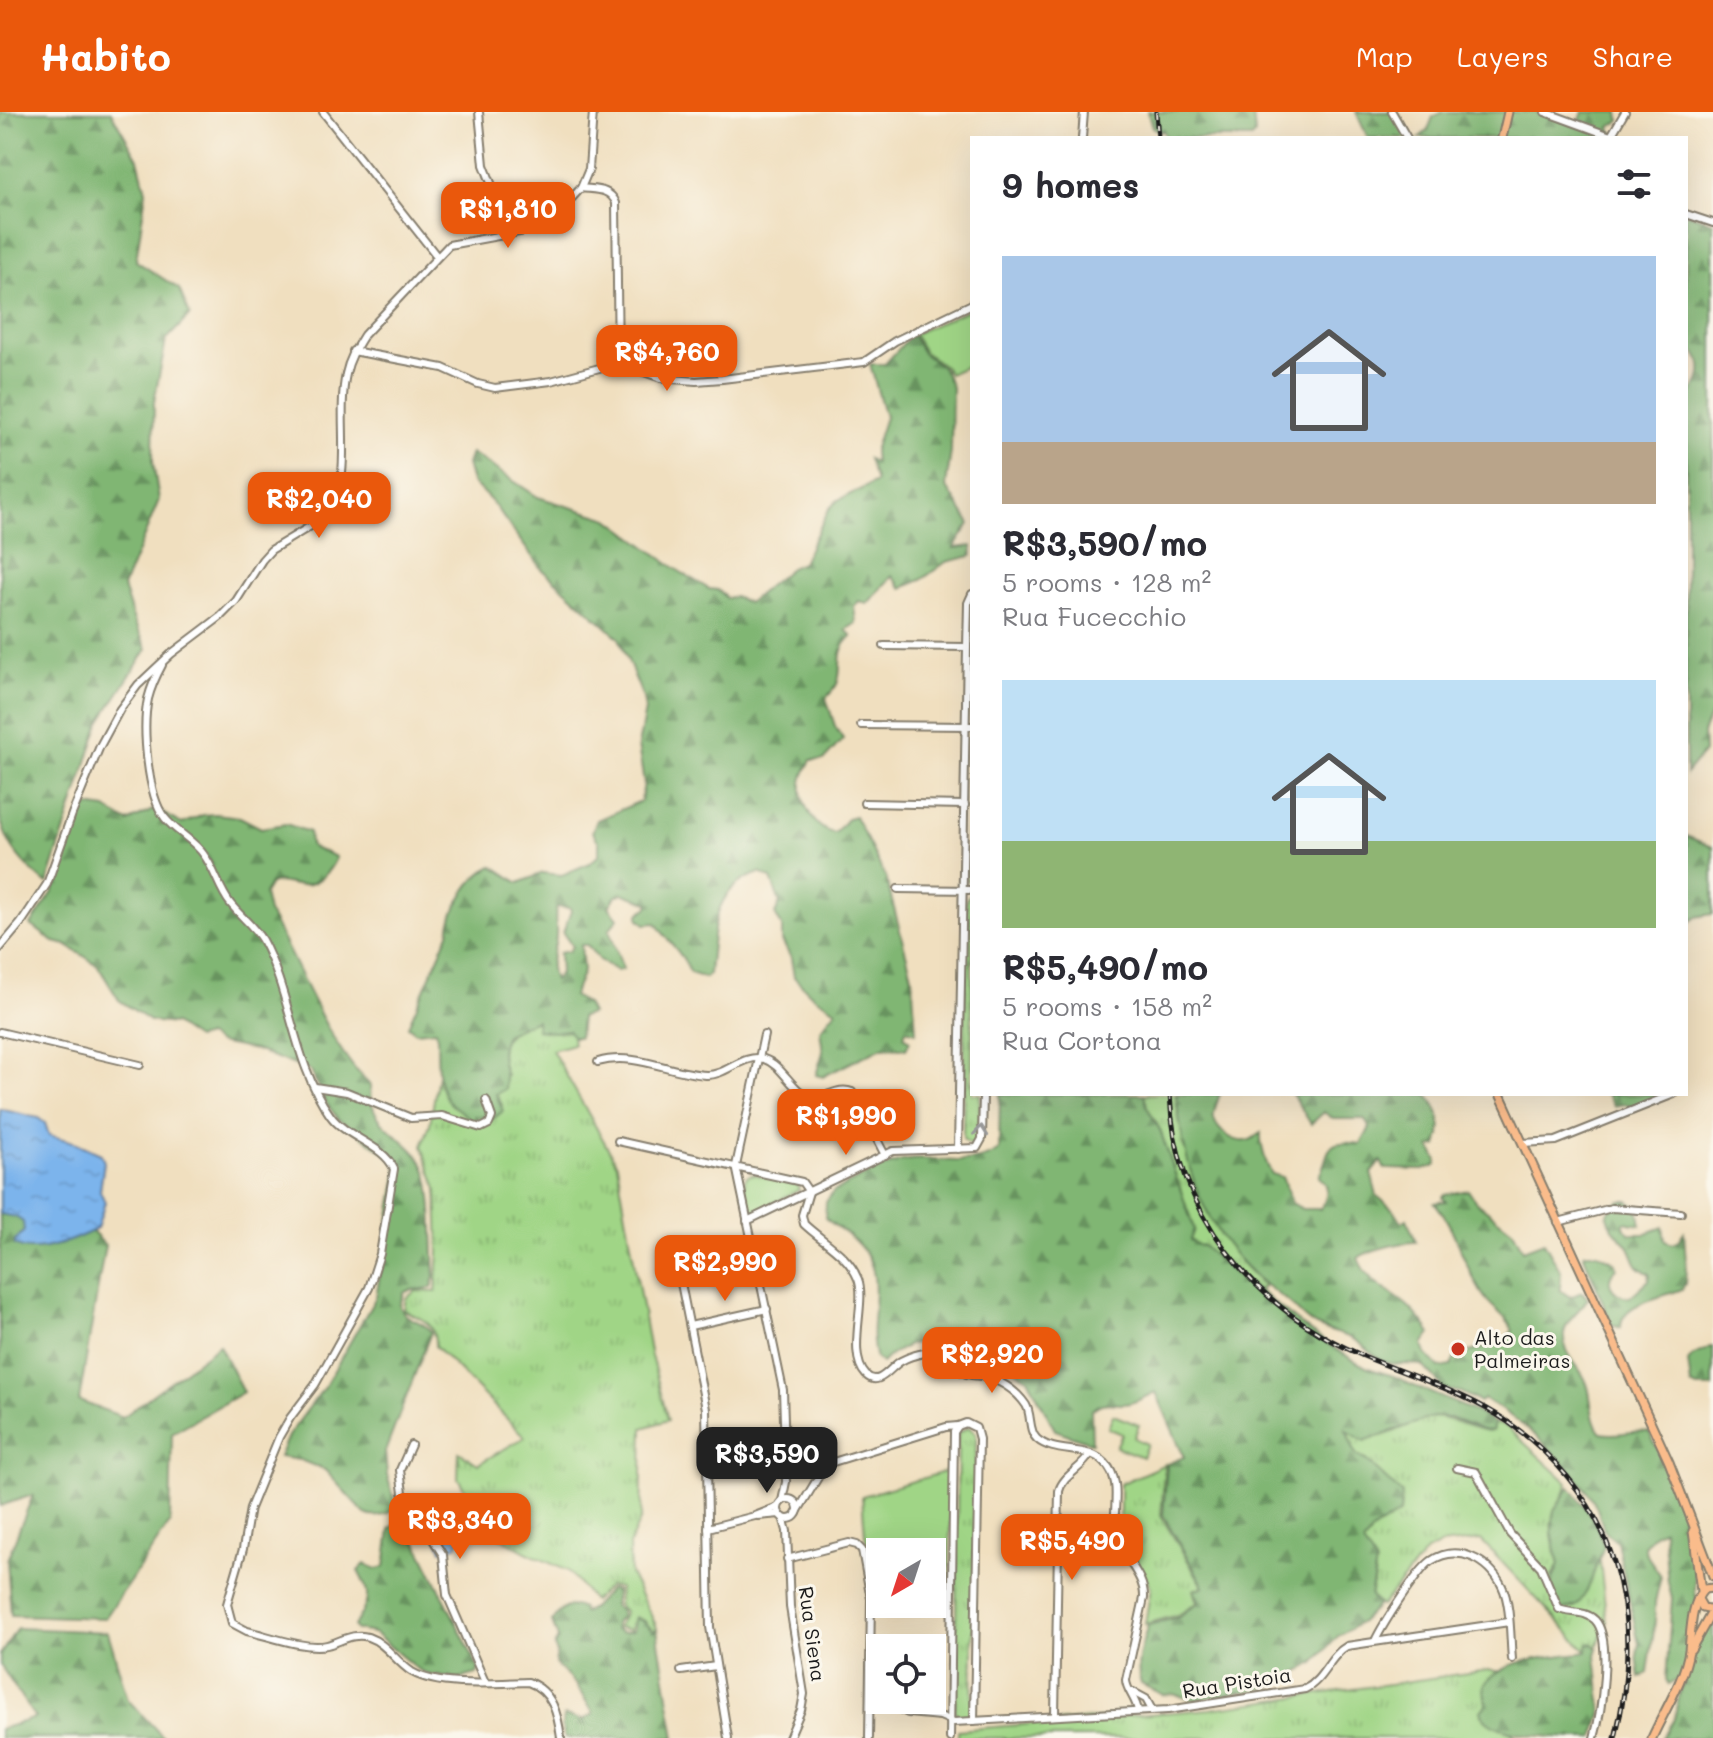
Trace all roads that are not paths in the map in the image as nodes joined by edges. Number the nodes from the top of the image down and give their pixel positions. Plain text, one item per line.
1 (323, 112) edge
2 (479, 112) edge
3 (593, 112) edge
4 (1084, 112) edge
5 (1392, 112) edge
6 (1508, 112) edge
7 (1545, 112) edge
8 (1625, 112) edge
9 (1082, 136) edge
10 (1406, 136) edge
11 (1502, 136) edge
12 (1611, 136) edge
13 (1614, 136) edge
14 (581, 188) junction
15 (1688, 215) edge
16 (1713, 223) edge
17 (511, 234) junction
18 (436, 255) junction
19 (970, 305) edge
20 (353, 351) junction
21 (618, 363) junction
22 (970, 598) edge
23 (884, 646) dead end
24 (967, 647) junction
25 (162, 665) junction
26 (861, 725) dead end
27 (969, 726) edge
28 (864, 803) dead end
29 (965, 805) junction
30 (898, 889) dead end
31 (963, 890) junction
32 (970, 890) edge
33 (0, 948) edge
34 (0, 1032) edge
35 (764, 1035) dead end
36 (759, 1058) junction
37 (598, 1062) dead end
38 (140, 1065) dead end
39 (315, 1087) junction
40 (983, 1096) edge
41 (1501, 1096) edge
42 (1672, 1096) edge
43 (486, 1100) dead end
44 (618, 1141) dead end
45 (1523, 1143) junction
46 (958, 1149) junction
47 (885, 1155) junction
48 (736, 1166) junction
49 (809, 1192) junction
50 (1681, 1213) dead end
51 (747, 1221) junction
52 (1558, 1222) junction
53 (671, 1245) dead end
54 (767, 1309) junction
55 (690, 1326) junction
56 (962, 1425) junction
57 (934, 1432) junction
58 (954, 1437) junction
59 (411, 1445) dead end
60 (1090, 1454) junction
61 (1457, 1468) dead end
62 (786, 1482) junction
63 (808, 1494) junction
64 (792, 1500) junction
65 (781, 1510) junction
66 (795, 1516) junction
67 (1692, 1521) junction
68 (708, 1528) junction
69 (787, 1531) junction
70 (787, 1559) junction
71 (1713, 1576) edge
72 (1713, 1588) edge
73 (1700, 1595) junction
74 (1713, 1610) edge
75 (1509, 1622) junction
76 (871, 1634) edge
77 (1375, 1641) junction
78 (1689, 1653) junction
79 (1512, 1659) dead end
80 (716, 1666) junction
81 (681, 1671) dead end
82 (485, 1682) junction
83 (1129, 1690) junction
84 (1152, 1710) junction
85 (1138, 1711) junction
86 (870, 1714) edge
87 (919, 1714) edge
88 (1055, 1715) junction
89 (950, 1720) junction
90 (974, 1721) junction
91 (561, 1738) edge
92 (728, 1738) edge
93 (789, 1738) edge
94 (869, 1738) edge
95 (950, 1738) edge
96 (1594, 1738) edge
97 (1652, 1738) edge

1 - 18 street
2 - 17 street
3 - 14 street
4 - 9 street
5 - 10 street
6 - 11 main road
7 - 12 street
8 - 13 street
14 - 17 street
14 - 21 street
15 - 16 street
17 - 18 street
18 - 20 street
19 - 21 street
20 - 21 street
20 - 25 street
22 - 24 street
23 - 24 street
24 - 27 street
25 - 33 street
25 - 39 street
26 - 27 street
27 - 29 street
28 - 29 street
29 - 31 street
30 - 31 street
31 - 32 street
31 - 46 street
34 - 38 street
35 - 36 street, Rua Siena
36 - 37 street
36 - 47 street
36 - 48 street, Rua Siena
39 - 43 street
39 - 82 street
46 -> 40 street
41 - 45 main road
42 - 45 street
44 - 48 street
45 - 52 main road
46 - 47 street
47 - 49 street
48 - 49 street
48 - 51 street, Rua Siena
49 - 51 street
49 - 60 street
50 - 52 street
51 - 54 street, Rua Siena
52 - 67 main road
53 - 55 street
54 - 55 street
54 - 62 street, Rua Siena
55 - 68 street
56 - 57 street, Rua Siena
56 - 58 street
56 - 90 street
57 - 58 street
57 - 63 street, Rua Siena
58 - 89 street
59 - 82 street
60 - 83 street
60 - 88 street
61 - 96 street
62 - 64 street, Rua Siena
62 - 65 street, Rua Siena
63 - 64 street
63 - 66 street, Rua Siena
64 - 65 street
64 - 66 street, Rua Siena
65 - 66 street
65 - 68 street
65 - 69 street, Rua Siena
66 - 69 street, Rua Siena
67 - 71 main road
67 - 73 main road
68 - 80 street
69 - 70 street, Rua Siena
70 - 76 street
70 - 93 street, Rua Siena
72 - 73 main road
73 - 74 main road
73 - 78 main road
74 - 78 main road
75 - 77 street, Rua Pistoia
75 - 77 street
75 - 79 street
77 - 84 street, Rua Pistoia
78 - 97 main road
80 - 81 street
80 - 92 street
82 - 91 street
83 - 84 street
83 - 85 street
84 - 85 street, Rua Pistoia
85 - 88 street, Rua Pistoia
86 - 94 street
87 - 89 street, Rua Pistoia
88 - 90 street, Rua Pistoia
89 - 90 street, Rua Pistoia
89 - 95 street

